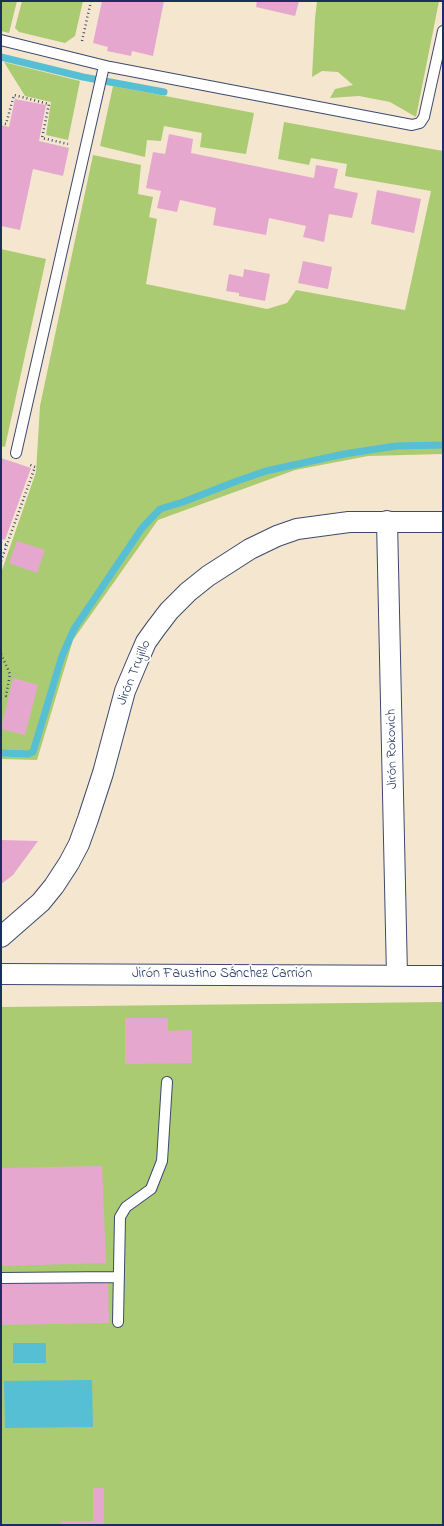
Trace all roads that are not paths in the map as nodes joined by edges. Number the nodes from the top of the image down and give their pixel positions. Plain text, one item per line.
1 (443, 31) edge
2 (1, 40) edge
3 (103, 68) junction
4 (16, 453) dead end
5 (387, 521) junction
6 (443, 522) edge
7 (2, 938) edge
8 (5, 971) edge
9 (397, 976) junction
10 (443, 976) edge
11 (167, 1082) dead end
12 (118, 1277) junction
13 (1, 1278) edge
14 (118, 1322) dead end

1 - 3 lane
2 - 3 lane
3 - 4 lane
5 - 6 street, Jirón Trujillo
5 - 7 street, Jirón Trujillo
5 - 9 street, Jirón Rokovich
8 - 9 street, Jirón Faustino Sánchez Carrión
9 - 10 street, Jirón Faustino Sánchez Carrión
11 - 12 lane
12 - 13 lane
12 - 14 lane

